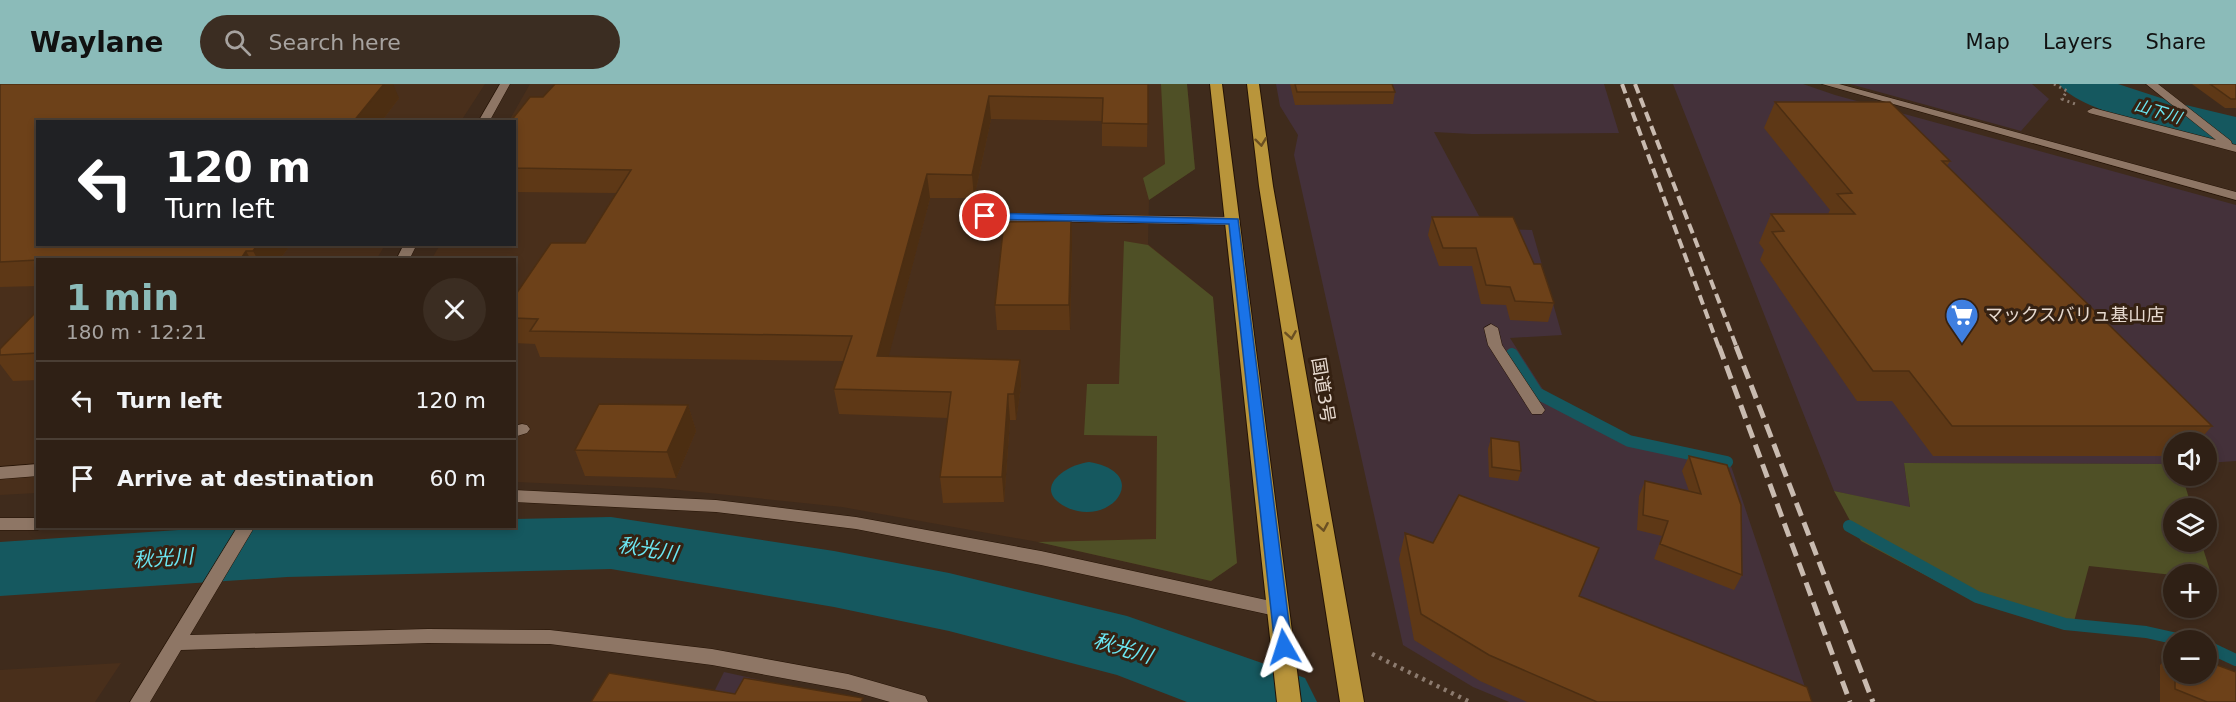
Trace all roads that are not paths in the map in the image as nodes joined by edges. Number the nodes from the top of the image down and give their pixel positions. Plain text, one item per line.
1 (505, 84) edge
2 (1216, 84) edge
3 (1253, 84) edge
4 (1827, 84) edge
5 (2151, 84) edge
6 (2093, 111) road end
7 (484, 120) edge
8 (2235, 149) edge
9 (2236, 196) edge
10 (985, 216) dead end
11 (1234, 221) junction
12 (1491, 328) dead end
13 (1537, 411) dead end
14 (36, 470) edge
15 (0, 473) edge
16 (516, 496) edge
17 (0, 524) edge
18 (36, 524) edge
19 (246, 528) edge
20 (1281, 619) junction
21 (177, 643) junction
22 (140, 702) edge
23 (918, 702) edge
24 (1289, 702) edge
25 (1352, 702) edge

1 - 7 street
2 - 11 highway
3 -> 25 highway, 国道3号
4 - 9 street
5 - 8 street
6 - 8 street
10 - 11 street
11 - 20 highway
12 - 13 street
14 - 15 street
16 - 20 street
17 - 18 street
19 - 21 street
20 - 24 highway
21 - 22 street
21 - 23 street

